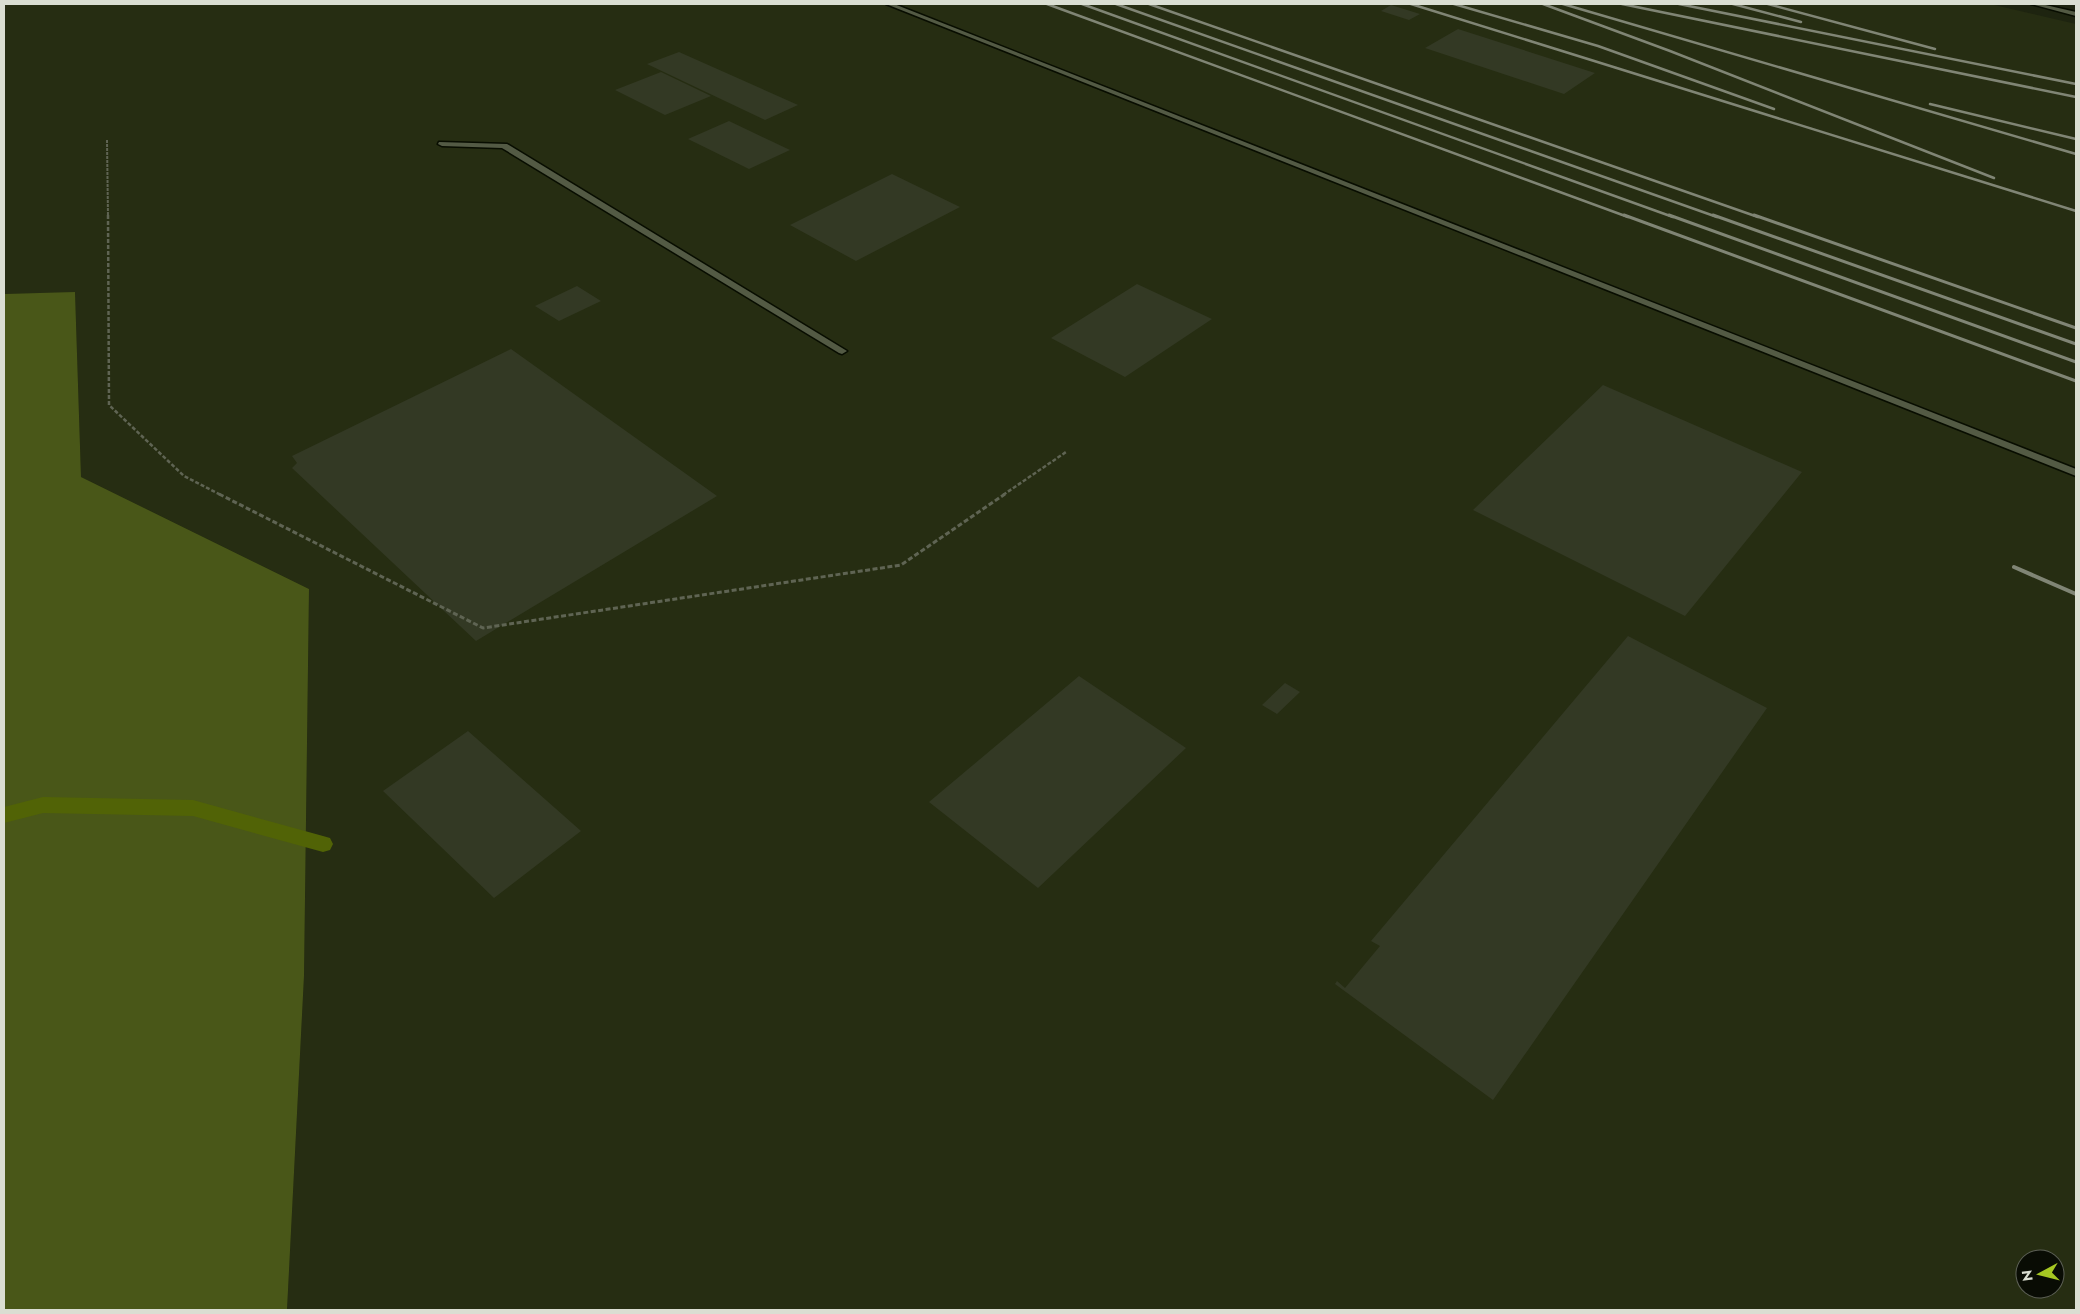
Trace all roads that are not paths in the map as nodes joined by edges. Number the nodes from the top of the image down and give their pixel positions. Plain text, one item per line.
1 (889, 4) edge
2 (2034, 4) edge
3 (2076, 14) edge
4 (442, 144) dead end
5 (842, 351) dead end
6 (2076, 473) edge

1 - 6 street
2 - 3 street
4 - 5 street

